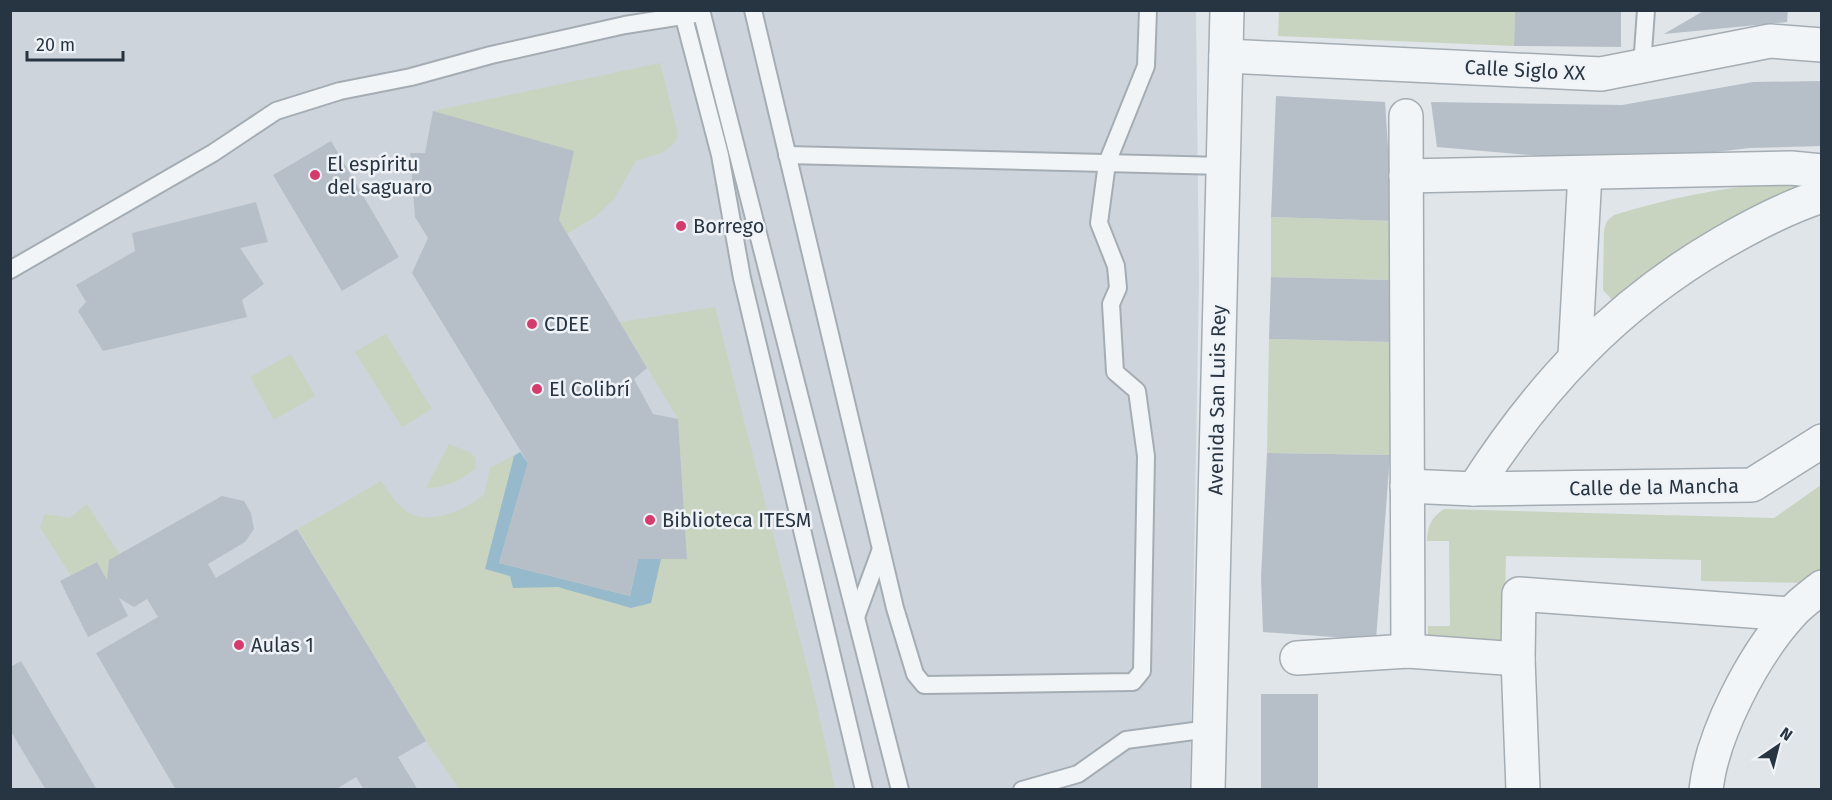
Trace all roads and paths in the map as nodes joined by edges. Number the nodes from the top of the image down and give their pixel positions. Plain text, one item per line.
1 (753, 10) edge
2 (1148, 10) edge
3 (1227, 10) edge
4 (1646, 10) edge
5 (701, 11) edge
6 (683, 13) edge
7 (1821, 45) edge
8 (1226, 56) junction
9 (1642, 66) junction
10 (1406, 116) dead end
11 (787, 155) junction
12 (1107, 163) junction
13 (1223, 166) junction
14 (1821, 171) edge
15 (1585, 173) junction
16 (1406, 176) junction
17 (1821, 196) edge
18 (10, 270) edge
19 (1575, 356) junction
20 (1821, 441) edge
21 (1407, 486) junction
22 (1474, 489) junction
23 (882, 549) junction
24 (1821, 587) edge
25 (1790, 614) junction
26 (856, 617) junction
27 (1408, 651) junction
28 (1297, 658) dead end
29 (1518, 658) junction
30 (1209, 729) junction
31 (864, 789) edge
32 (900, 789) edge
33 (1022, 789) edge
34 (1208, 789) edge
35 (1523, 789) edge
36 (1706, 789) edge

1 - 11 lane
2 - 12 lane
3 - 8 street, Avenida San Luis Rey
4 - 9 lane
5 - 6 lane
5 - 26 lane
6 - 18 lane
6 - 31 lane
7 - 9 street, Calle Siglo XX
8 - 9 street, Calle Siglo XX
8 - 13 street, Avenida San Luis Rey
10 - 16 street
11 - 12 lane
11 - 23 lane
12 - 13 lane
12 - 23 lane
13 - 30 street, Avenida San Luis Rey
14 - 15 street
15 - 16 street
15 - 19 street
16 - 21 street
17 - 19 street
19 - 22 street
20 - 22 street, Calle de la Mancha
21 - 22 street, Calle de la Mancha
21 - 27 street
23 - 26 lane
24 - 25 street
25 - 29 street
25 - 36 street
26 - 32 lane
27 - 28 street
27 - 29 street
29 - 35 street
30 - 33 lane
30 - 34 street, Avenida San Luis Rey

